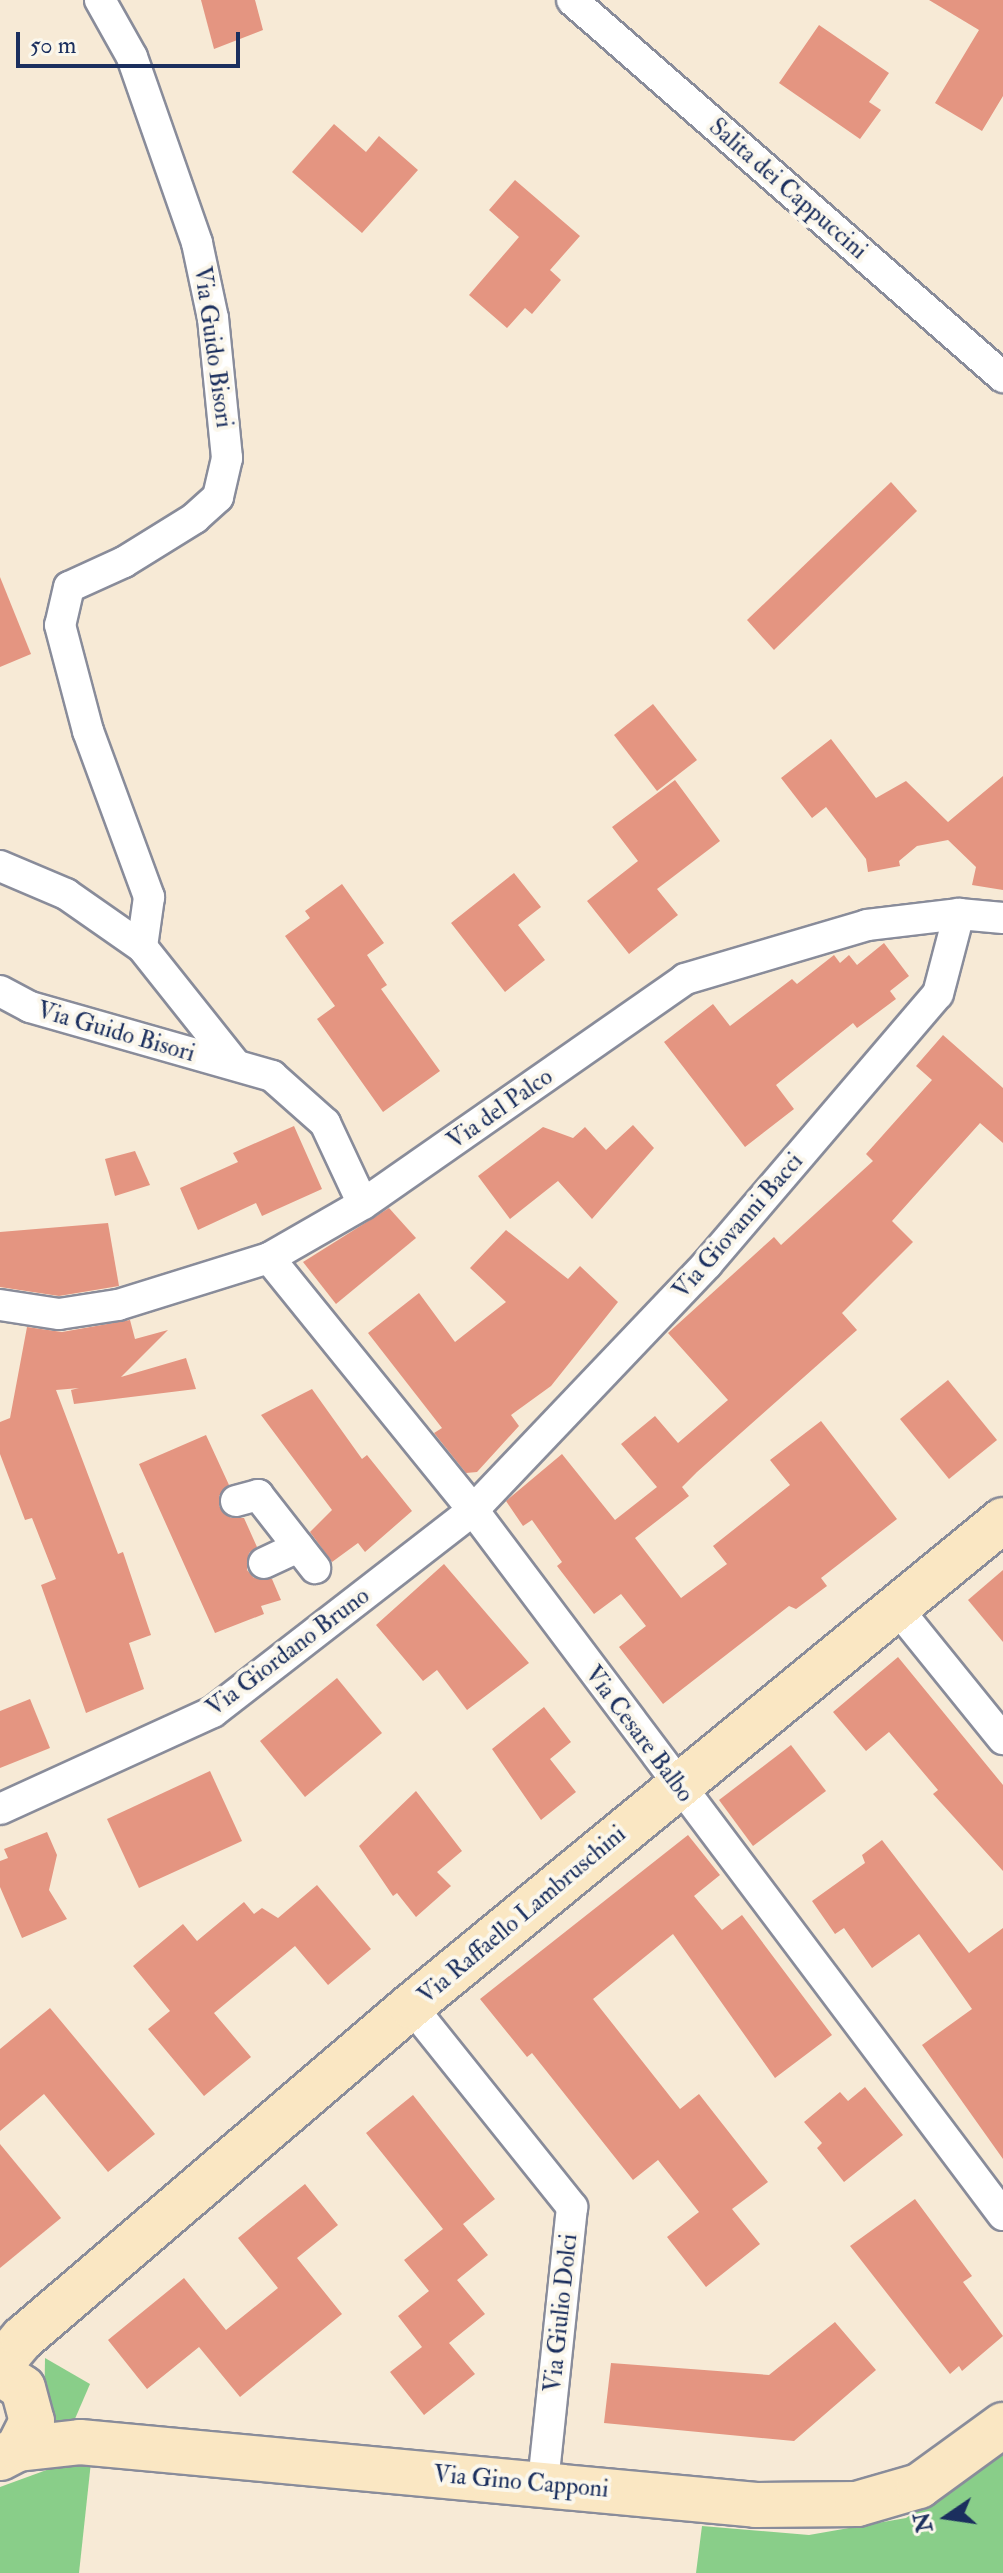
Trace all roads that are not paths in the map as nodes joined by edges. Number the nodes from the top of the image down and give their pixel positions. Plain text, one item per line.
1 (100, 0) edge
2 (572, 0) edge
3 (1003, 377) edge
4 (0, 866) edge
5 (959, 914) junction
6 (1003, 918) edge
7 (142, 947) junction
8 (0, 991) edge
9 (235, 1064) junction
10 (363, 1204) junction
11 (269, 1258) junction
12 (0, 1305) edge
13 (236, 1501) dead end
14 (473, 1510) junction
15 (1003, 1520) edge
16 (264, 1563) dead end
17 (896, 1607) junction
18 (1003, 1739) edge
19 (676, 1786) junction
20 (0, 1809) edge
21 (411, 2006) junction
22 (1003, 2215) edge
23 (8, 2375) edge
24 (1003, 2425) edge
25 (9, 2453) edge
26 (543, 2484) junction

1 - 7 street, Via Guido Bisori
2 - 3 street, Salita dei Cappuccini
4 - 7 street, Via Guido Bisori
5 - 6 street, Via del Palco
5 - 10 street, Via del Palco
5 - 14 street, Via Giovanni Bacci
7 - 9 street, Via Guido Bisori
8 - 9 street, Via Guido Bisori
9 - 10 street, Via Guido Bisori
10 - 11 street, Via del Palco
11 - 12 street, Via del Palco
11 - 14 street, Via Cesare Balbo
13 - 16 street
14 - 19 street, Via Cesare Balbo
14 - 20 street, Via Giordano Bruno
15 - 17 main road, Via Raffaello Lambruschini
17 - 18 street
17 - 19 main road, Via Raffaello Lambruschini
19 - 21 main road, Via Raffaello Lambruschini
19 - 22 street, Via Cesare Balbo
21 - 23 main road, Via Raffaello Lambruschini
21 - 26 street, Via Giulio Dolci
23 - 25 main road
24 - 26 main road, Via Gino Capponi
25 - 26 main road, Via Gino Capponi

